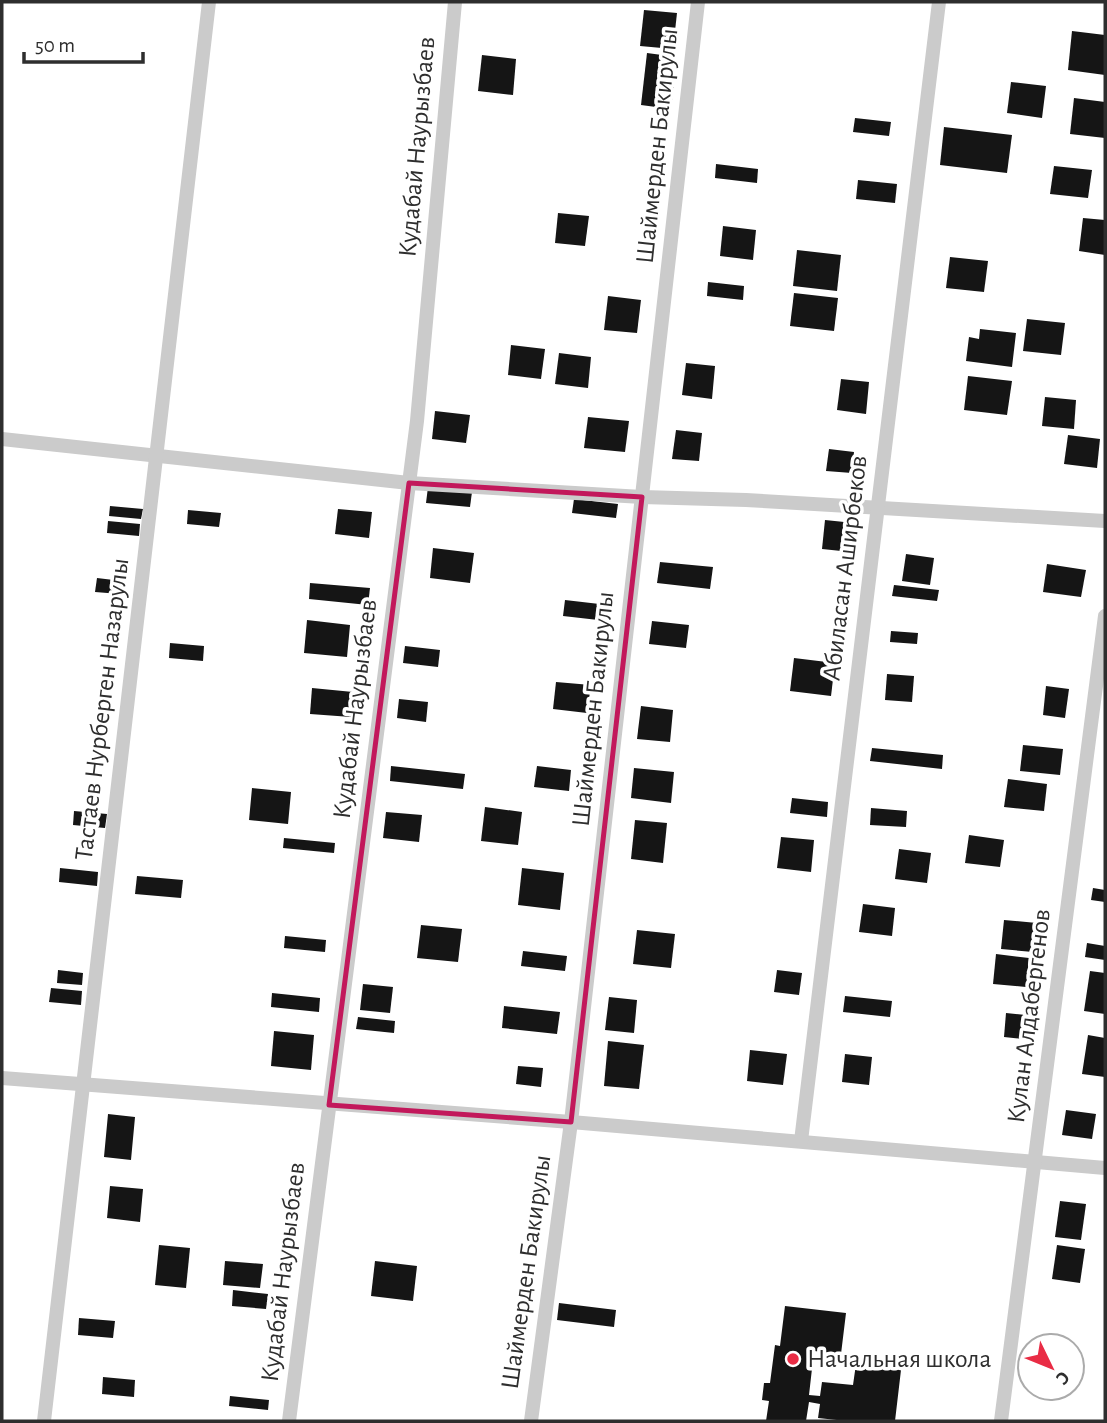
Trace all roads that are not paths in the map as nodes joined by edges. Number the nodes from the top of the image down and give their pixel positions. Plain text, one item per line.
1 (209, 2) edge
2 (455, 2) edge
3 (698, 2) edge
4 (939, 2) edge
5 (2, 439) edge
6 (156, 456) junction
7 (409, 483) junction
8 (642, 497) junction
9 (877, 508) junction
10 (1105, 521) edge
11 (1105, 616) edge
12 (2, 1078) edge
13 (83, 1085) junction
14 (329, 1105) junction
15 (571, 1122) junction
16 (801, 1141) junction
17 (1034, 1162) junction
18 (1105, 1168) edge
19 (44, 1421) edge
20 (289, 1421) edge
21 (531, 1421) edge
22 (1001, 1421) edge

1 - 6 street, Тастаев Нурберген Назарулы
2 - 7 street, Кудабай Наурызбаев
3 - 8 street, Шаймерден Бакирулы
4 - 9 street, Абиласан Аширбеков
5 - 6 street
6 - 7 street
6 - 13 street, Тастаев Нурберген Назарулы
7 - 8 street
7 - 14 street, Кудабай Наурызбаев
8 - 9 street
8 - 15 street, Шаймерден Бакирулы
9 - 10 street
9 - 16 street, Абиласан Аширбеков
11 - 17 street, Кулан Алдабергенов
12 - 13 street
13 - 14 street
13 - 19 street, Тастаев Нурберген Назарулы
14 - 15 street
14 - 20 street, Кудабай Наурызбаев
15 - 16 street
15 - 21 street, Шаймерден Бакирулы
16 - 17 street
17 - 18 street
17 - 22 street, Кулан Алдабергенов

